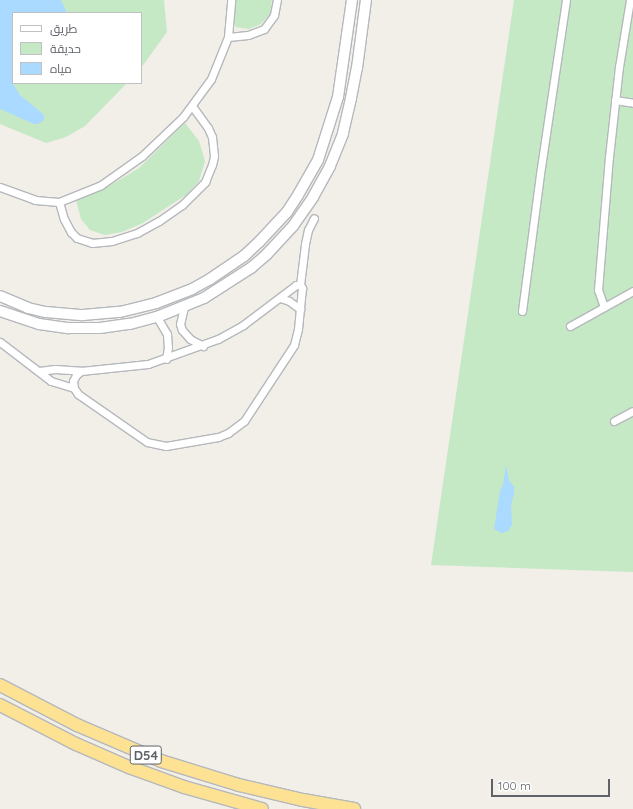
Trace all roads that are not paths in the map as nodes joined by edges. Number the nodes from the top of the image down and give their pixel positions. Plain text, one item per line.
1 (231, 0) edge
2 (276, 0) edge
3 (352, 0) edge
4 (366, 0) edge
5 (566, 0) edge
6 (630, 0) edge
7 (228, 37) junction
8 (615, 100) junction
9 (633, 103) edge
10 (192, 106) junction
11 (0, 187) edge
12 (59, 202) junction
13 (314, 218) dead end
14 (300, 285) junction
15 (633, 290) edge
16 (0, 296) edge
17 (280, 298) junction
18 (184, 307) junction
19 (604, 307) junction
20 (300, 309) junction
21 (0, 311) edge
22 (522, 311) dead end
23 (157, 317) junction
24 (570, 326) dead end
25 (0, 342) edge
26 (203, 346) junction
27 (166, 359) junction
28 (39, 371) junction
29 (81, 371) junction
30 (74, 388) junction
31 (633, 411) edge
32 (614, 421) dead end
33 (0, 685) edge
34 (0, 705) edge
35 (262, 809) edge
36 (354, 809) edge

1 - 7 street
2 - 7 street
3 - 16 street
4 - 18 street
5 - 22 street
6 - 8 street
7 - 10 street
8 - 9 street
8 - 19 street
10 - 12 street
10 - 12 street
11 - 12 street
13 - 14 street
14 - 17 street
14 - 20 street
15 - 19 street
17 - 20 street
17 - 26 street
18 - 23 street
18 - 26 street
19 - 24 street
20 - 30 street
21 - 23 street
23 - 27 street
25 - 28 street
26 - 27 street
27 - 29 street
28 - 29 street
28 - 30 street
29 - 30 street
31 - 32 street
33 - 36 highway, D54
34 - 35 highway, D54

